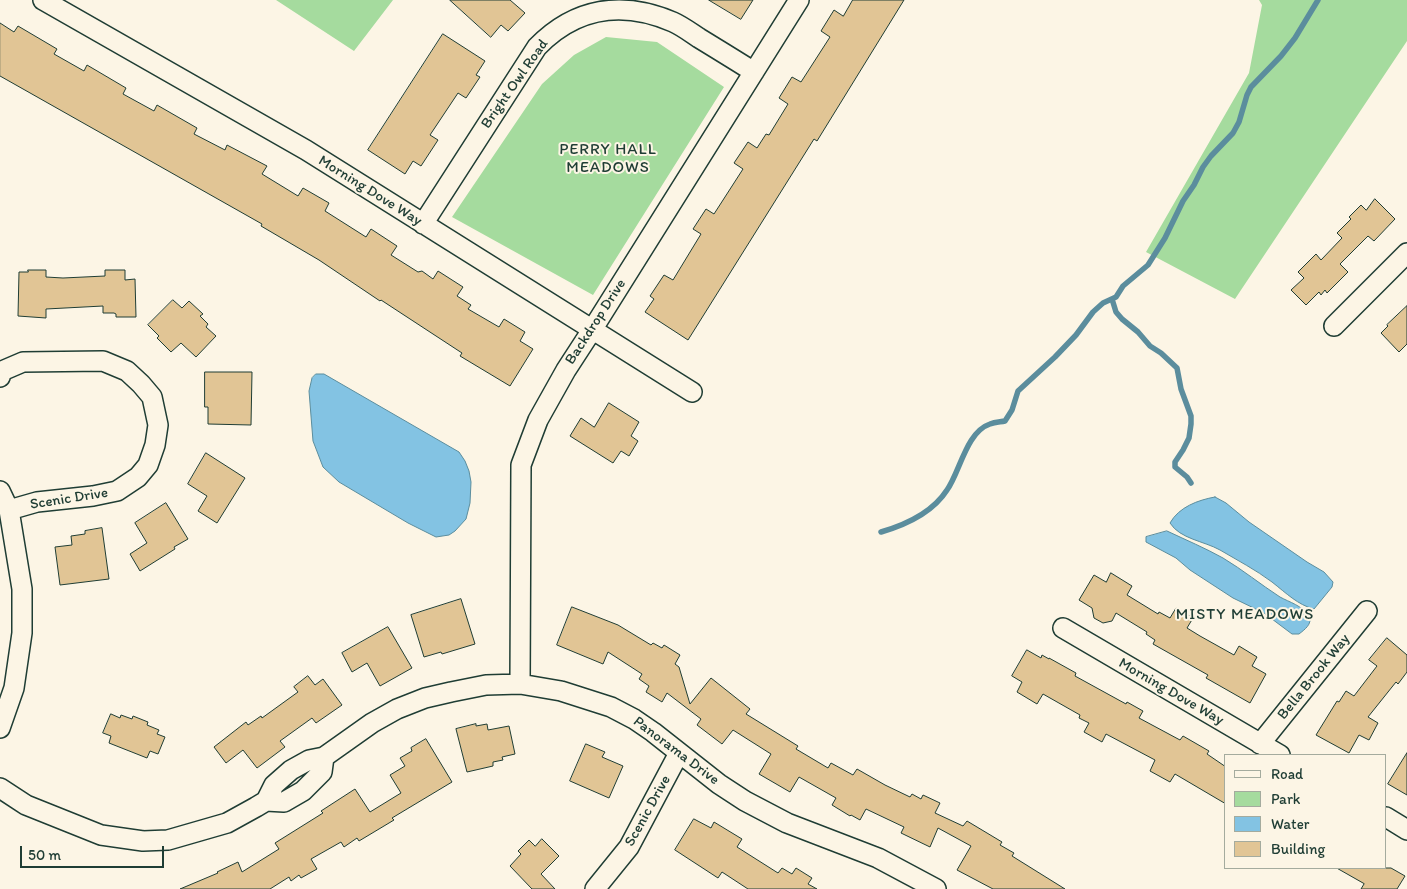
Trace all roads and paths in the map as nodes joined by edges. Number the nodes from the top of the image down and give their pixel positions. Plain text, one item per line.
1 (43, 0) edge
2 (799, 0) edge
3 (754, 72) junction
4 (423, 224) junction
5 (1407, 253) edge
6 (1334, 326) dead end
7 (592, 330) junction
8 (0, 376) edge
9 (692, 392) dead end
10 (0, 491) edge
11 (9, 510) junction
12 (1367, 611) dead end
13 (1062, 628) dead end
14 (520, 684) junction
15 (0, 728) edge
16 (1260, 744) junction
17 (679, 753) junction
18 (1278, 754) edge
19 (0, 788) edge
20 (1387, 818) edge
21 (1407, 830) edge
22 (595, 889) edge
23 (936, 889) edge

1 - 4 street, Morning Dove Way
2 - 3 street, Backdrop Drive
3 - 4 street, Bright Owl Road
3 - 7 street, Backdrop Drive
4 - 7 street, Morning Dove Way
5 - 6 street
7 - 9 street, Morning Dove Way
7 - 14 street, Backdrop Drive
8 - 11 street, Scenic Drive
10 - 11 street, Scenic Drive
11 - 15 street, Scenic Drive
12 - 16 street, Bella Brook Way
13 - 16 street, Morning Dove Way
14 - 17 street, Panorama Drive
14 - 19 street, Panorama Drive
16 - 18 street, Morning Dove Way
17 - 22 street, Scenic Drive
17 - 23 street, Panorama Drive
20 - 21 street

